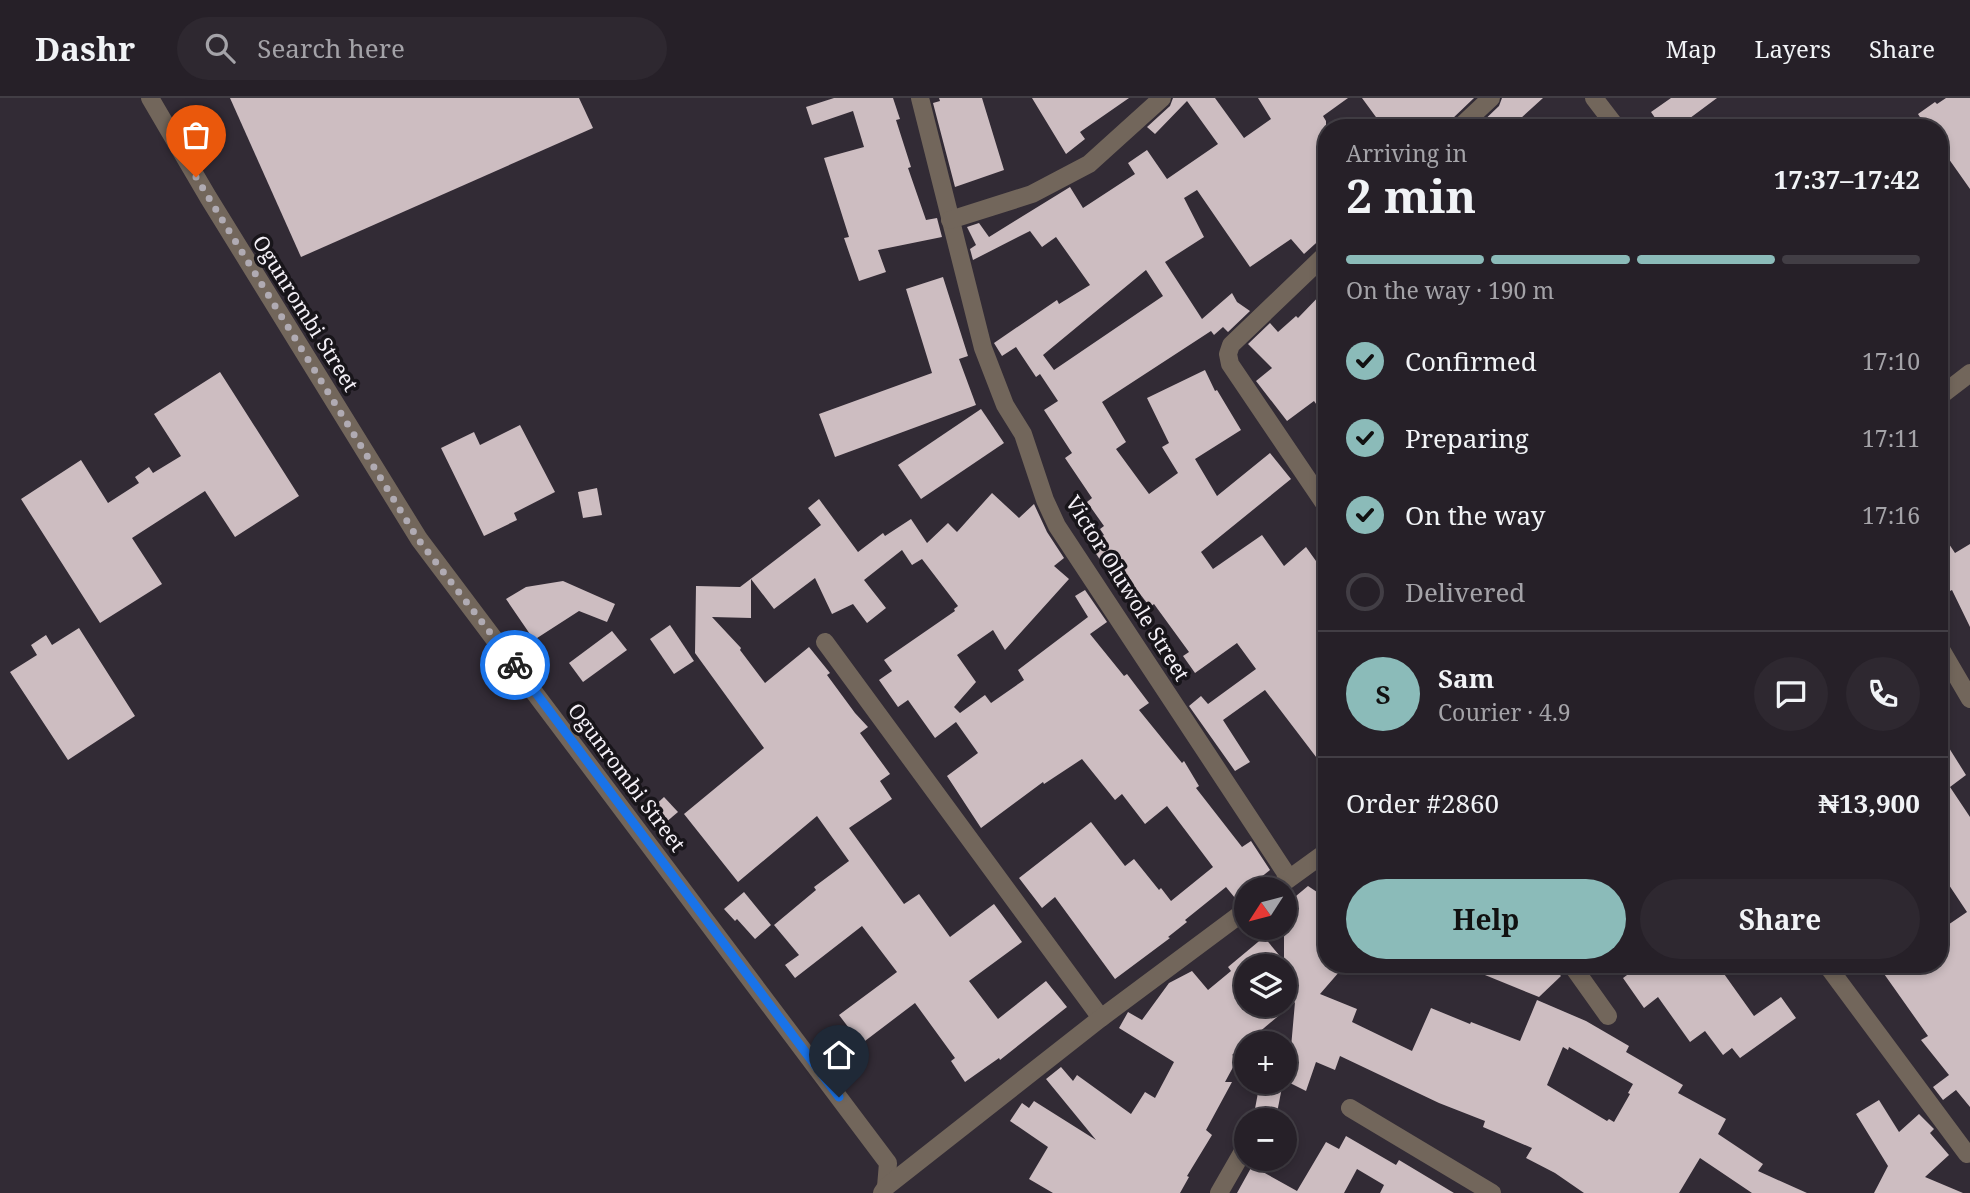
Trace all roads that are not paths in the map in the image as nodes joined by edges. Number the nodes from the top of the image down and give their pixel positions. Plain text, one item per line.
1 (150, 98) edge
2 (920, 98) edge
3 (1162, 98) edge
4 (1491, 98) edge
5 (1594, 98) edge
6 (1469, 119) edge
7 (1609, 119) edge
8 (950, 220) junction
9 (1318, 262) edge
10 (1970, 373) edge
11 (1948, 390) edge
12 (1318, 494) edge
13 (825, 642) dead end
14 (1948, 661) edge
15 (1970, 699) edge
16 (1318, 858) edge
17 (1278, 877) edge
18 (1292, 877) edge
19 (1234, 919) edge
20 (1578, 973) edge
21 (1833, 973) edge
22 (1608, 1016) dead end
23 (1101, 1018) junction
24 (1350, 1108) dead end
25 (1967, 1154) dead end
26 (1234, 1167) edge
27 (884, 1190) edge
28 (1219, 1193) edge
29 (1492, 1193) edge

1 - 27 street, Ogunrombi Street
2 - 8 street, Victor Oluwole Street
3 - 8 street
4 - 6 street
5 - 7 street
8 - 17 street, Victor Oluwole Street
9 - 12 street
10 - 11 street
13 - 23 street
14 - 15 street
16 - 18 street
19 - 23 street
20 - 22 street
21 - 25 street
23 - 27 street
24 - 29 street
26 - 28 street

